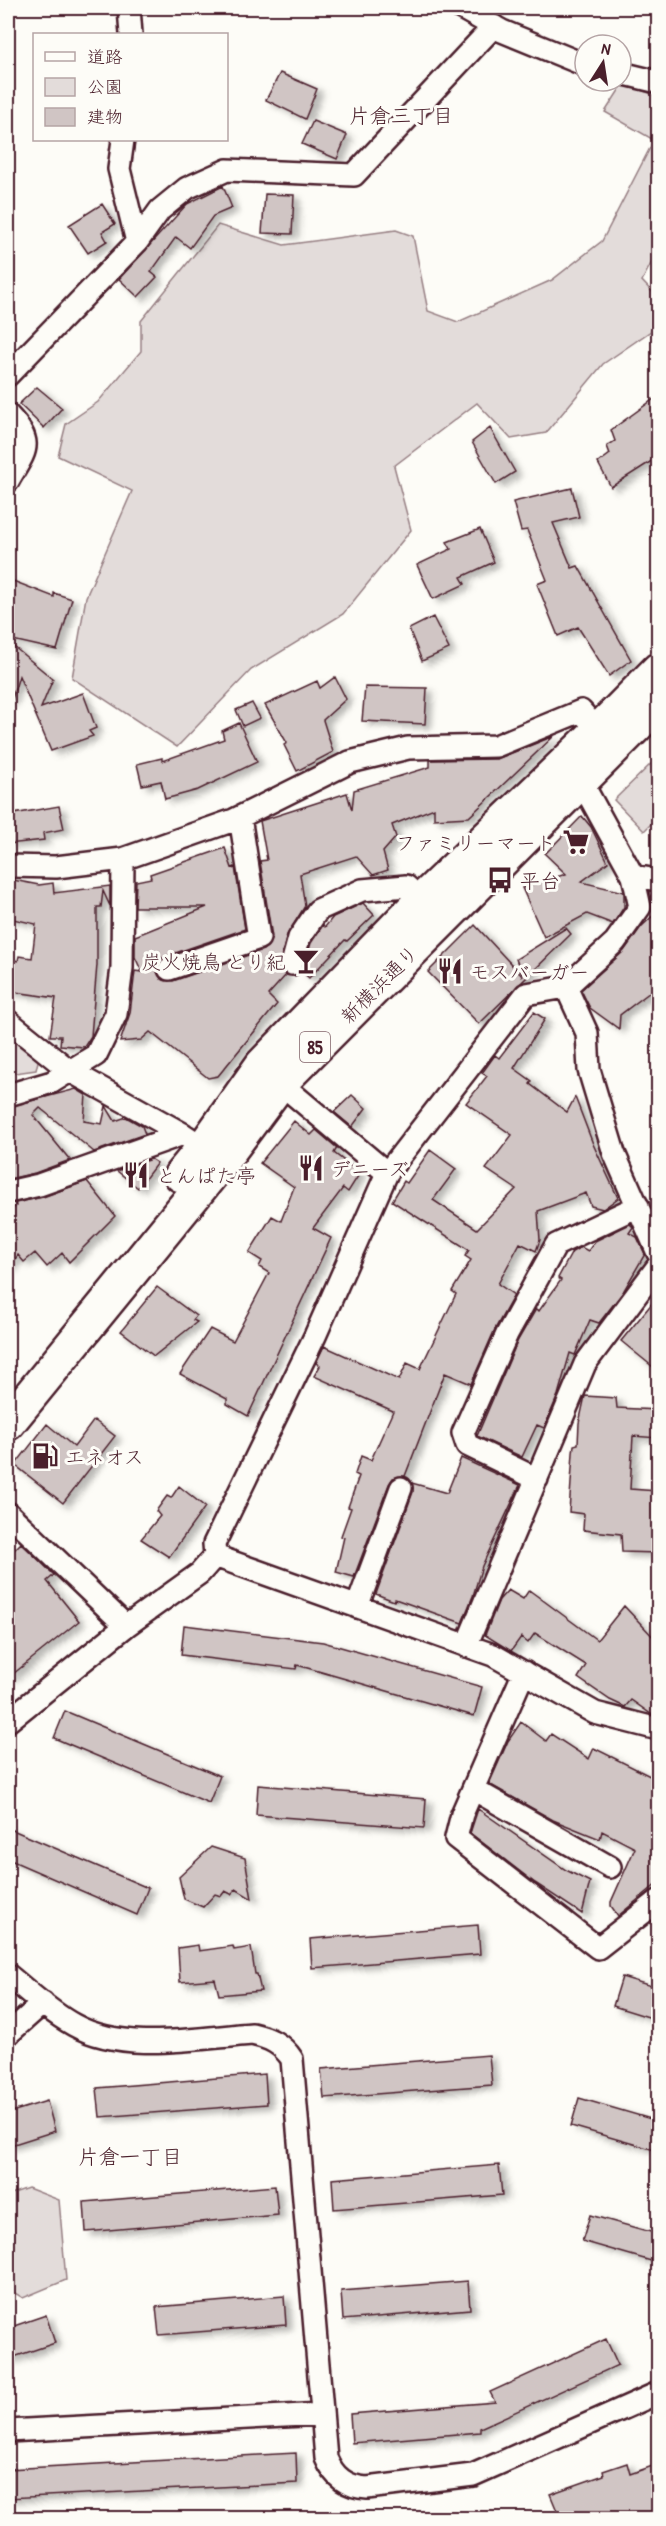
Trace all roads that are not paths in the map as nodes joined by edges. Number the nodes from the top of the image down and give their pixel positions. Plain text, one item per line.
1 (129, 8) edge
2 (461, 8) edge
3 (494, 26) junction
4 (131, 33) edge
5 (573, 60) edge
6 (633, 76) edge
7 (658, 82) edge
8 (123, 141) edge
9 (137, 242) junction
10 (8, 375) edge
11 (8, 415) edge
12 (8, 481) edge
13 (658, 670) edge
14 (658, 704) edge
15 (607, 739) junction
16 (573, 772) junction
17 (240, 817) junction
18 (123, 859) junction
19 (8, 866) edge
20 (633, 876) junction
21 (658, 880) edge
22 (422, 900) junction
23 (292, 964) dead end
24 (169, 969) dead end
25 (566, 987) junction
26 (8, 1022) edge
27 (70, 1071) junction
28 (280, 1083) junction
29 (8, 1095) edge
30 (203, 1148) junction
31 (387, 1173) junction
32 (8, 1192) edge
33 (638, 1206) junction
34 (658, 1253) edge
35 (658, 1266) edge
36 (8, 1388) edge
37 (8, 1423) edge
38 (537, 1479) junction
39 (401, 1488) dead end
40 (8, 1513) edge
41 (215, 1556) junction
42 (357, 1607) junction
43 (126, 1626) junction
44 (466, 1646) junction
45 (524, 1672) junction
46 (8, 1721) edge
47 (658, 1729) edge
48 (473, 1789) junction
49 (610, 1867) dead end
50 (658, 1901) edge
51 (8, 1975) edge
52 (43, 2004) junction
53 (8, 2034) edge
54 (658, 2393) edge
55 (322, 2414) junction
56 (8, 2431) edge

1 - 4 street
2 - 3 street
3 - 5 street
3 - 9 street
6 - 7 street
8 - 9 street
9 - 10 street
11 - 12 street
13 - 15 main road, 新横浜通り / 85
14 - 15 main road, 新横浜通り / 85
15 - 16 main road, 新横浜通り / 85
15 - 17 street
16 - 20 street
16 - 22 main road, 新横浜通り / 85
16 - 28 main road, 新横浜通り / 85
17 - 18 street
17 - 24 street
18 - 19 street
18 - 27 street
20 - 21 street
20 - 25 street
22 - 23 street
22 - 30 main road, 新横浜通り / 85
25 - 31 street
25 - 33 street
26 - 27 street
27 - 29 street
27 - 30 street
28 - 30 main road, 新横浜通り / 85
28 - 31 street
30 - 32 street
30 - 36 main road, 新横浜通り / 85
30 - 37 main road, 新横浜通り / 85
31 - 41 street
33 - 34 street
33 - 38 street
35 - 38 street
38 - 44 street
39 - 42 street
40 - 43 street
41 - 42 street
41 - 43 street
42 - 44 street
43 - 46 street
44 - 45 street
45 - 47 street
45 - 48 street
48 - 49 street
48 - 50 street
51 - 52 street
52 - 53 street
52 - 55 street
54 - 55 street
55 - 56 street

